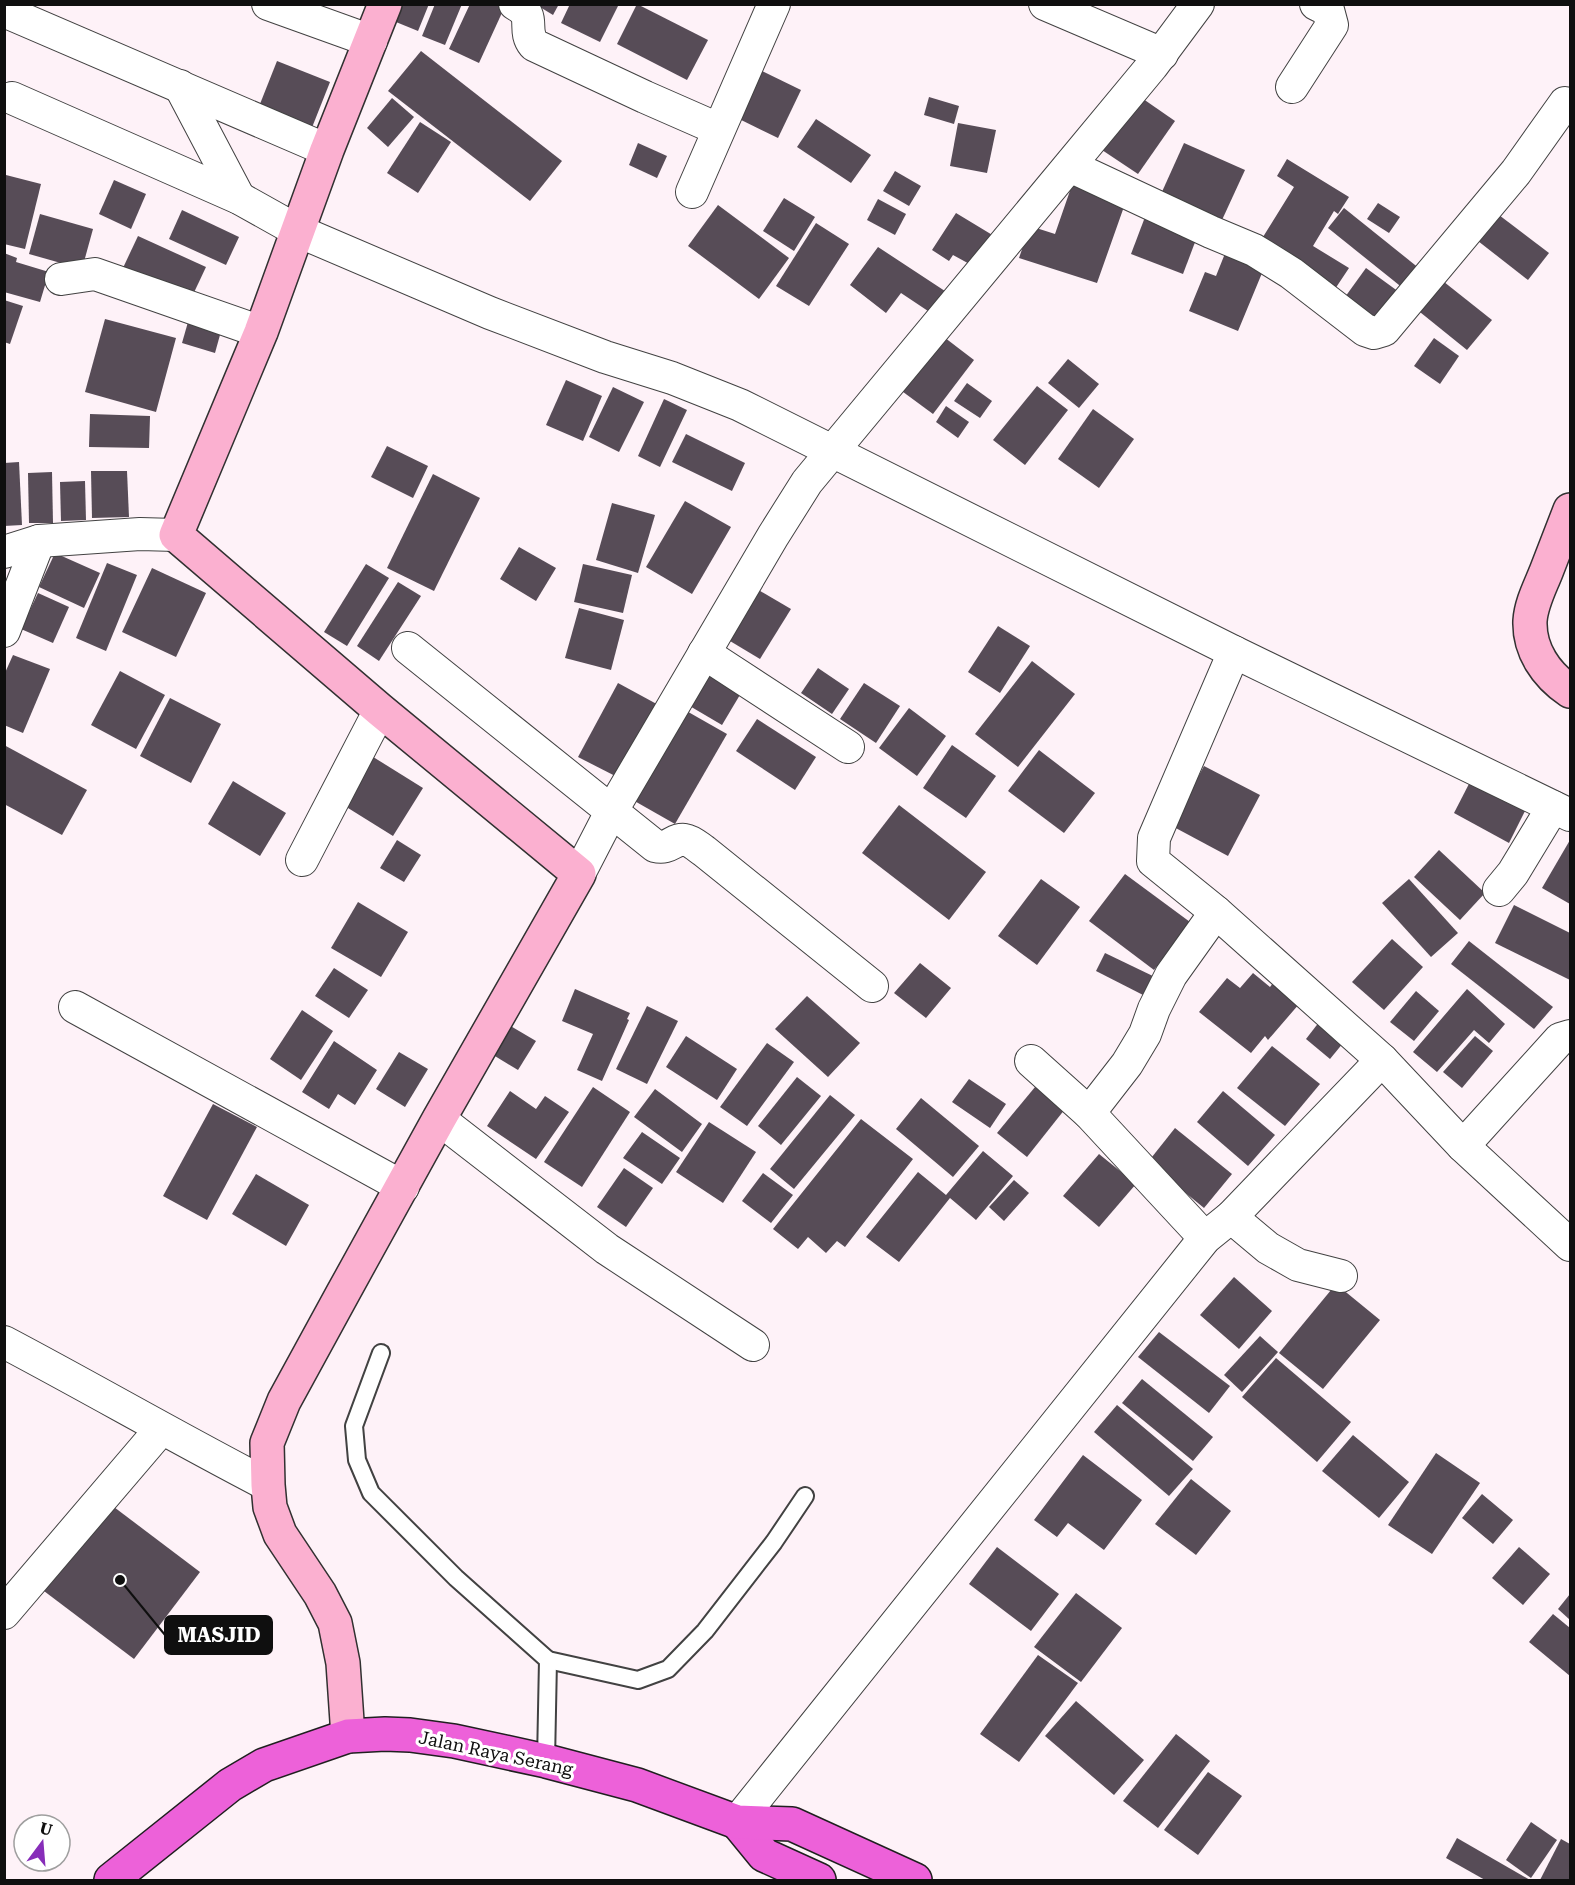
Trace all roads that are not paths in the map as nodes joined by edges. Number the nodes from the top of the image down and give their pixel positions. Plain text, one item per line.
1 (268, 4) edge
2 (385, 4) edge
3 (515, 4) edge
4 (774, 4) edge
5 (1045, 4) edge
6 (1198, 4) edge
7 (1317, 4) edge
8 (4, 11) edge
9 (371, 41) junction
10 (1162, 54) junction
11 (180, 86) junction
12 (1292, 87) dead end
13 (12, 98) dead end
14 (1565, 103) dead end
15 (718, 129) junction
16 (327, 150) junction
17 (1070, 166) junction
18 (692, 192) dead end
19 (238, 198) junction
20 (298, 231) junction
21 (61, 279) dead end
22 (261, 332) junction
23 (834, 450) junction
24 (1570, 510) edge
25 (176, 535) junction
26 (39, 541) junction
27 (4, 552) edge
28 (4, 631) edge
29 (408, 648) dead end
30 (1234, 652) junction
31 (705, 653) junction
32 (1570, 691) edge
33 (380, 710) junction
34 (848, 747) dead end
35 (1562, 811) edge
36 (611, 812) junction
37 (302, 860) dead end
38 (579, 874) junction
39 (1498, 890) dead end
40 (1216, 912) junction
41 (872, 986) dead end
42 (75, 1007) dead end
43 (1570, 1036) edge
44 (1382, 1060) junction
45 (1030, 1061) dead end
46 (1089, 1113) junction
47 (439, 1119) junction
48 (1463, 1146) junction
49 (403, 1187) junction
50 (1231, 1216) junction
51 (1205, 1238) junction
52 (1570, 1245) edge
53 (1341, 1276) dead end
54 (4, 1342) edge
55 (753, 1344) dead end
56 (381, 1353) dead end
57 (161, 1429) junction
58 (268, 1485) junction
59 (805, 1496) dead end
60 (4, 1613) edge
61 (548, 1660) junction
62 (348, 1736) junction
63 (546, 1761) junction
64 (737, 1822) junction
65 (111, 1881) edge
66 (819, 1881) edge
67 (915, 1881) edge

1 - 9 street
2 - 9 street
3 - 15 street
4 - 15 street
5 - 10 street
6 - 10 street
7 - 12 street
8 - 11 street
9 - 16 street
10 - 17 street
11 - 16 street
11 - 19 street
13 - 19 street
14 - 17 street
15 - 18 street
16 - 20 street
17 - 23 street
19 - 20 street
20 - 22 street
20 - 23 street
21 - 22 street
22 - 25 street
23 - 30 street
23 - 31 street
24 - 32 street
25 - 26 street
25 - 33 street
26 - 27 street
26 - 28 street
29 - 36 street
30 - 35 street
30 - 40 street
31 - 34 street
31 - 36 street
33 - 37 street
33 - 38 street
35 - 39 street
36 - 38 street
36 - 41 street
38 - 47 street
40 - 44 street
40 - 46 street
42 - 49 street
43 - 48 street
44 - 48 street
44 - 50 street
45 - 46 street
46 - 51 street
47 - 49 street
47 - 55 street
48 - 52 street
49 - 58 street
50 - 51 street
50 - 53 street
51 - 64 street
54 - 57 street
56 - 61 lane
57 - 58 street
57 - 60 street
58 - 62 street
59 - 61 lane
61 - 63 lane
62 - 63 highway, Jalan Raya Serang
62 - 65 highway, Jalan Raya Serang
63 - 64 highway, Jalan Raya Serang
64 - 66 highway
64 - 67 highway, Jalan Raya Serang

